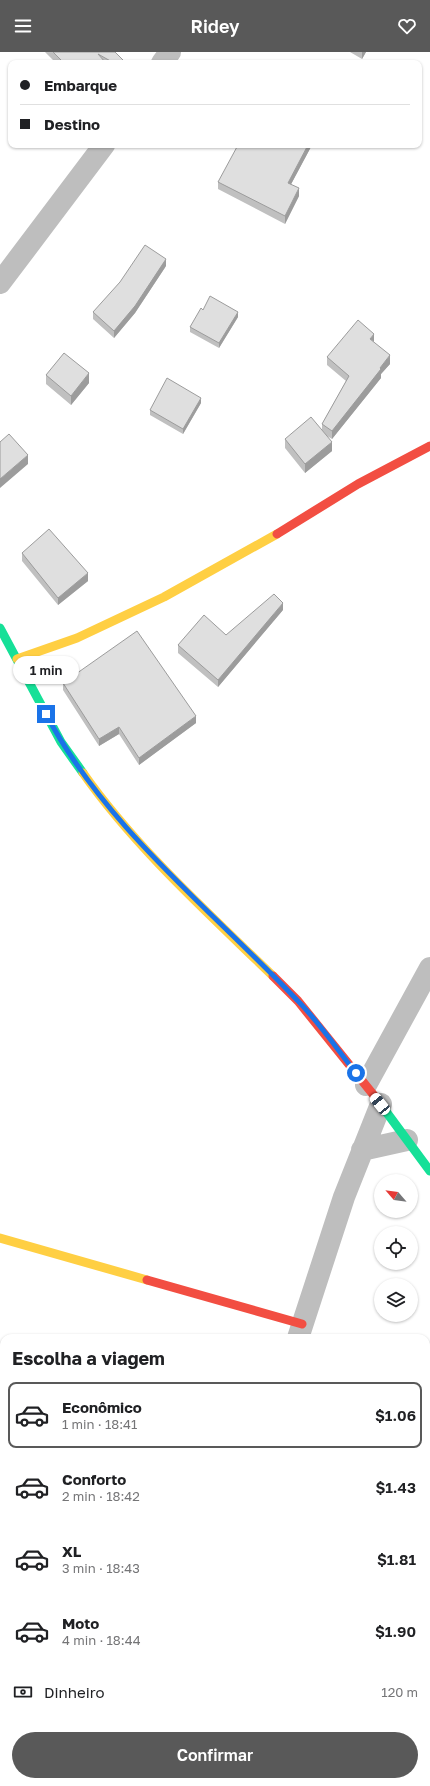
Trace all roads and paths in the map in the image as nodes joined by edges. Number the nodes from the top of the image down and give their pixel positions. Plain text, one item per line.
1 (102, 148) edge
2 (0, 283) edge
3 (430, 446) edge
4 (0, 628) edge
5 (17, 659) junction
6 (430, 968) edge
7 (366, 1085) junction
8 (380, 1104) junction
9 (407, 1140) junction
10 (362, 1150) junction
11 (430, 1171) edge
12 (0, 1238) edge
13 (300, 1331) edge

1 - 2 street
3 - 5 street
4 - 5 street
5 - 7 street
6 - 7 street
7 - 8 street
8 - 9 street
8 - 10 street
9 - 10 street
9 - 11 street
10 - 13 street
12 - 13 street

